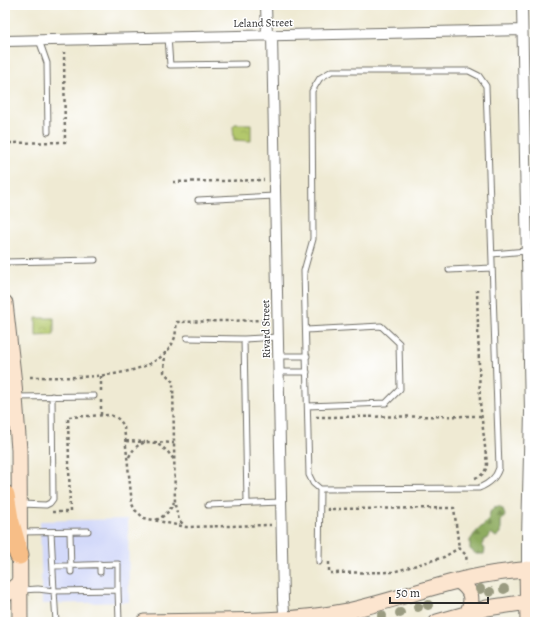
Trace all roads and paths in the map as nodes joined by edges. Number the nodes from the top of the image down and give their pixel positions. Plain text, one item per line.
1 (266, 5) edge
2 (522, 5) edge
3 (522, 30) junction
4 (270, 35) junction
5 (168, 37) junction
6 (38, 40) junction
7 (5, 41) edge
8 (246, 64) dead end
9 (48, 132) dead end
10 (265, 180) dead end
11 (173, 182) dead end
12 (275, 196) junction
13 (198, 200) dead end
14 (527, 251) junction
15 (492, 254) junction
16 (95, 260) dead end
17 (5, 262) edge
18 (492, 268) junction
19 (449, 270) dead end
20 (477, 290) dead end
21 (5, 304) edge
22 (268, 320) dead end
23 (306, 330) junction
24 (278, 337) junction
25 (186, 338) dead end
26 (244, 339) junction
27 (165, 352) junction
28 (279, 356) junction
29 (307, 356) junction
30 (279, 372) junction
31 (307, 372) junction
32 (30, 378) dead end
33 (52, 396) junction
34 (94, 396) dead end
35 (15, 397) junction
36 (308, 406) junction
37 (482, 416) junction
38 (316, 424) dead end
39 (126, 441) junction
40 (149, 442) junction
41 (174, 443) junction
42 (128, 457) junction
43 (174, 460) junction
44 (468, 478) dead end
45 (320, 489) junction
46 (12, 500) edge
47 (175, 501) junction
48 (281, 502) junction
49 (247, 504) junction
50 (208, 506) dead end
51 (50, 512) dead end
52 (328, 517) dead end
53 (155, 520) junction
54 (272, 525) dead end
55 (186, 526) junction
56 (88, 531) dead end
57 (19, 532) junction
58 (51, 532) junction
59 (70, 532) junction
60 (459, 548) junction
61 (19, 555) junction
62 (329, 557) dead end
63 (318, 562) dead end
64 (467, 563) dead end
65 (100, 564) junction
66 (71, 565) junction
67 (85, 565) junction
68 (53, 566) junction
69 (531, 569) edge
70 (71, 572) dead end
71 (85, 572) dead end
72 (100, 572) dead end
73 (458, 581) junction
74 (14, 590) edge
75 (118, 590) junction
76 (54, 591) junction
77 (531, 601) edge
78 (467, 614) junction
79 (344, 616) edge
80 (285, 620) edge
81 (20, 622) edge
82 (56, 622) edge
83 (119, 622) edge
84 (144, 622) edge
85 (437, 622) edge
86 (528, 622) edge

1 - 4 street, Rivard Street
2 - 3 street
3 - 4 street, Leland Street
3 - 14 street
4 - 5 street, Leland Street
4 - 12 street, Rivard Street
5 - 6 street, Leland Street
5 - 8 lane
6 - 7 street, Leland Street
6 - 9 lane
10 - 11 path
12 - 13 lane
12 - 24 street, Rivard Street
14 - 15 lane
14 - 69 street
15 - 18 lane
15 - 23 lane
16 - 17 lane
18 - 19 lane
18 - 45 lane
20 - 37 path
21 - 35 main road
22 - 27 path
23 - 29 lane
23 - 36 lane
24 - 26 lane
24 - 28 street, Rivard Street
25 - 26 lane
26 - 49 lane
27 - 32 path
27 - 41 path
28 - 29 lane
28 - 30 street, Rivard Street
29 - 31 lane
30 - 31 lane
30 - 48 street, Rivard Street
31 - 36 lane
33 - 34 lane
33 - 35 lane
33 - 46 lane
35 - 46 main road
36 - 45 lane
37 - 38 path
37 - 44 path
39 - 40 path
39 - 42 path
39 - 51 path
40 - 41 path
40 - 42 path
40 - 43 path
41 - 43 path
42 - 53 path
43 - 47 path
45 - 63 lane
46 - 57 main road
46 - 61 highway
47 - 53 path
47 - 55 path
48 - 49 lane
48 - 80 street, Rivard Street
49 - 50 lane
52 - 60 path
53 - 55 path
54 - 55 path
56 - 59 lane
57 - 58 lane
57 - 61 main road
58 - 59 lane
58 - 68 lane
59 - 66 lane
60 - 62 path
60 - 64 path
61 - 74 main road
65 - 67 lane
65 - 72 lane
65 - 75 lane
66 - 67 lane
66 - 68 lane
66 - 70 lane
67 - 71 lane
68 - 76 lane
69 - 73 main road
69 - 77 main road
73 - 78 main road
73 - 79 main road
74 - 76 lane
74 - 81 main road
75 - 76 lane
75 - 83 lane
76 - 82 lane
77 - 78 main road
77 - 86 main road
78 - 85 main road
79 - 80 main road
80 - 84 main road

